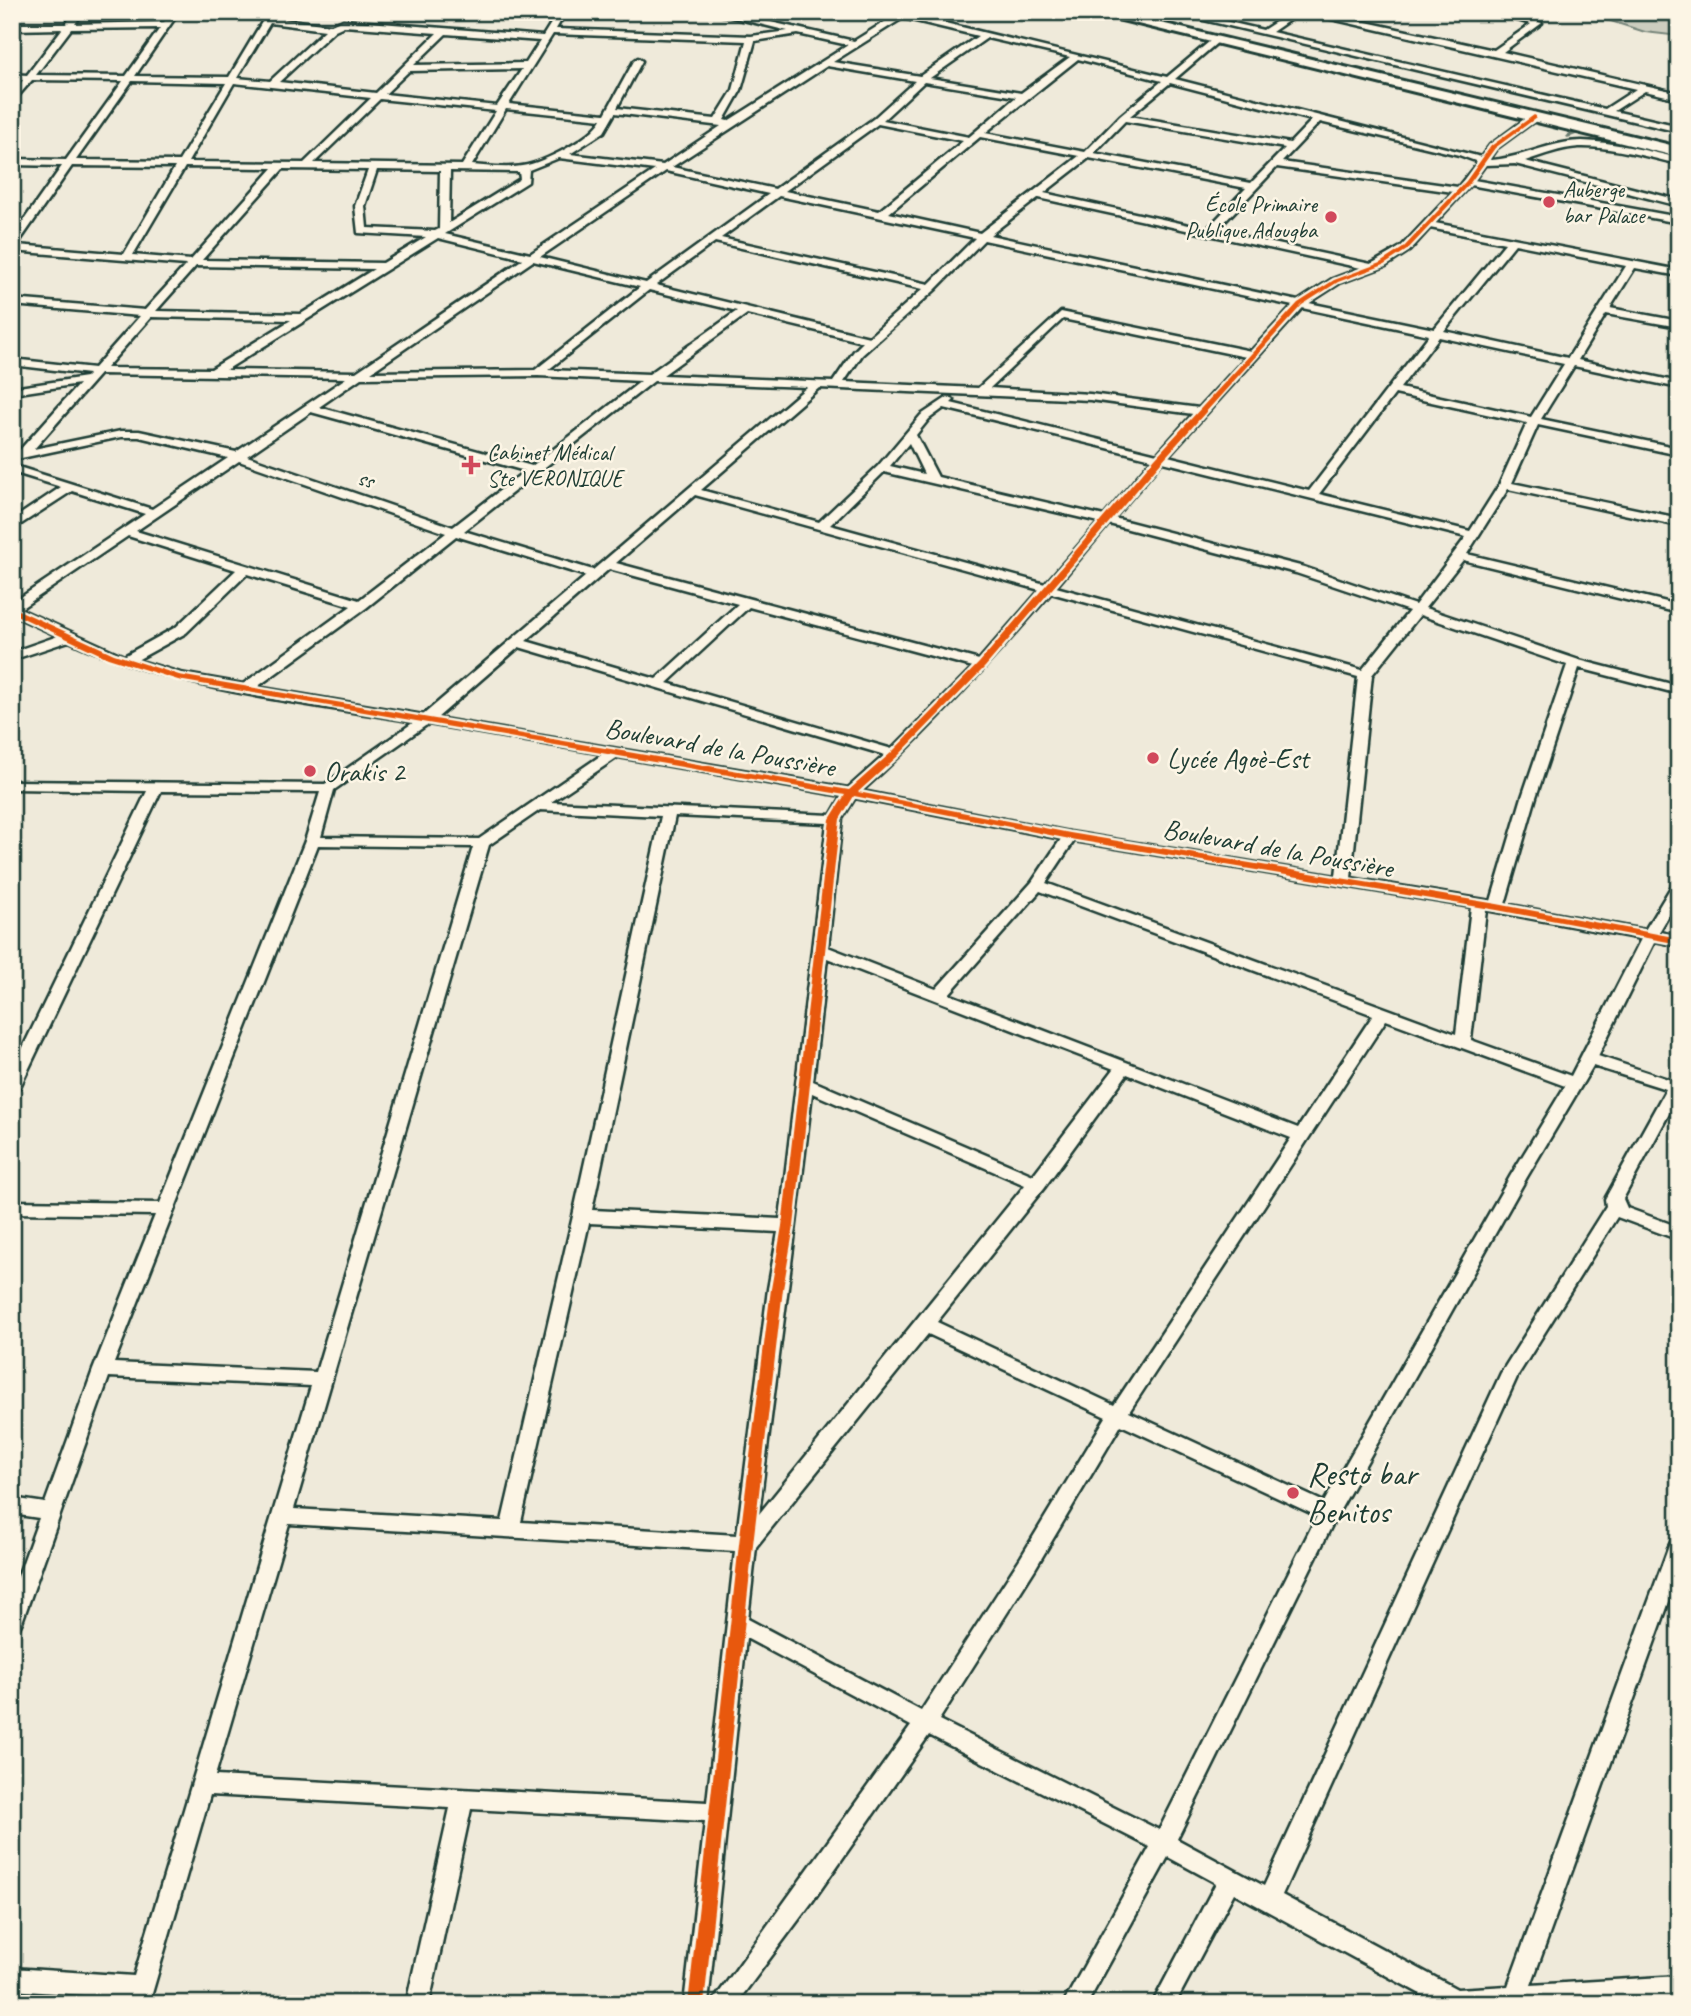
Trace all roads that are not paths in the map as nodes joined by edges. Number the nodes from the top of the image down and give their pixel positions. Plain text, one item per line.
1 (79, 12) edge
2 (175, 12) edge
3 (562, 12) edge
4 (715, 12) edge
5 (891, 12) edge
6 (1096, 12) edge
7 (1123, 12) edge
8 (1174, 12) edge
9 (1297, 12) edge
10 (1305, 12) edge
11 (1495, 12) edge
12 (902, 15) junction
13 (270, 16) edge
14 (166, 25) junction
15 (68, 26) junction
16 (12, 27) edge
17 (332, 28) junction
18 (444, 31) junction
19 (794, 33) junction
20 (1266, 33) junction
21 (548, 35) junction
22 (985, 35) junction
23 (751, 39) junction
24 (1215, 40) junction
25 (830, 41) junction
26 (854, 44) junction
27 (841, 52) junction
28 (1496, 53) junction
29 (1077, 56) junction
30 (638, 61) dead end
31 (824, 63) junction
32 (528, 66) junction
33 (406, 68) junction
34 (12, 77) edge
35 (31, 77) junction
36 (132, 79) junction
37 (922, 79) junction
38 (1167, 79) junction
39 (232, 80) junction
40 (271, 85) junction
41 (1644, 87) junction
42 (377, 96) junction
43 (1024, 96) junction
44 (1679, 96) edge
45 (12, 100) edge
46 (501, 108) junction
47 (1607, 112) junction
48 (612, 114) junction
49 (1534, 117) junction
50 (1123, 118) junction
51 (1318, 120) junction
52 (876, 121) junction
53 (724, 123) junction
54 (1679, 129) edge
55 (974, 137) junction
56 (1679, 145) edge
57 (1290, 146) junction
58 (1679, 152) edge
59 (1089, 153) junction
60 (558, 155) junction
61 (1483, 161) junction
62 (1515, 161) junction
63 (1679, 161) edge
64 (12, 162) edge
65 (68, 163) junction
66 (1275, 164) junction
67 (181, 165) junction
68 (279, 167) junction
69 (304, 167) junction
70 (373, 169) junction
71 (524, 169) junction
72 (663, 169) junction
73 (445, 170) junction
74 (464, 170) junction
75 (1465, 186) junction
76 (1255, 187) junction
77 (776, 192) junction
78 (1039, 195) junction
79 (1679, 203) edge
80 (881, 215) junction
81 (1679, 220) edge
82 (1430, 225) junction
83 (440, 231) junction
84 (1210, 231) junction
85 (981, 237) junction
86 (713, 239) junction
87 (1512, 241) junction
88 (12, 246) edge
89 (127, 257) junction
90 (532, 257) junction
91 (195, 263) junction
92 (1632, 264) junction
93 (382, 266) junction
94 (1372, 268) junction
95 (1679, 273) edge
96 (649, 285) junction
97 (931, 288) junction
98 (12, 302) edge
99 (1300, 304) junction
100 (746, 310) junction
101 (1603, 310) junction
102 (149, 314) junction
103 (299, 317) junction
104 (1679, 324) edge
105 (1434, 335) junction
106 (871, 341) junction
107 (1254, 355) junction
108 (12, 362) edge
109 (1571, 363) junction
110 (213, 373) junction
111 (538, 373) junction
112 (91, 375) junction
113 (358, 375) junction
114 (650, 379) junction
115 (1679, 385) edge
116 (815, 386) junction
117 (835, 387) junction
118 (1391, 390) junction
119 (12, 391) edge
120 (963, 391) junction
121 (981, 391) junction
122 (942, 404) junction
123 (310, 408) junction
124 (1201, 412) junction
125 (1534, 421) junction
126 (911, 434) junction
127 (1679, 452) edge
128 (17, 456) edge
129 (237, 456) junction
130 (1158, 460) junction
131 (12, 468) edge
132 (882, 468) junction
133 (534, 470) junction
134 (933, 480) junction
135 (1505, 485) junction
136 (70, 487) junction
137 (693, 491) junction
138 (1311, 496) junction
139 (154, 513) junction
140 (1107, 520) junction
141 (1679, 522) edge
142 (12, 526) edge
143 (822, 526) junction
144 (126, 532) junction
145 (455, 532) junction
146 (1472, 536) junction
147 (1460, 556) junction
148 (245, 569) junction
149 (601, 570) junction
150 (1051, 588) junction
151 (747, 602) junction
152 (361, 605) junction
153 (1679, 609) edge
154 (12, 610) edge
155 (1418, 612) junction
156 (69, 637) junction
157 (516, 642) junction
158 (12, 656) edge
159 (125, 661) junction
160 (1574, 663) junction
161 (982, 665) junction
162 (1365, 675) junction
163 (658, 684) junction
164 (247, 688) junction
165 (1679, 690) edge
166 (428, 719) junction
167 (616, 752) junction
168 (895, 754) junction
169 (12, 785) edge
170 (157, 785) junction
171 (328, 788) junction
172 (851, 793) junction
173 (539, 806) junction
174 (669, 812) junction
175 (835, 819) junction
176 (1070, 836) junction
177 (312, 841) junction
178 (482, 844) junction
179 (1343, 883) junction
180 (1037, 885) junction
181 (1679, 885) edge
182 (1479, 904) junction
183 (1497, 906) junction
184 (1650, 935) junction
185 (1679, 941) edge
186 (820, 950) junction
187 (939, 995) junction
188 (1381, 1015) junction
189 (1463, 1043) junction
190 (1589, 1059) junction
191 (1122, 1068) junction
192 (1573, 1083) junction
193 (805, 1084) junction
194 (1678, 1085) edge
195 (12, 1087) edge
196 (1303, 1136) junction
197 (1038, 1184) junction
198 (1615, 1206) junction
199 (12, 1207) edge
200 (168, 1209) junction
201 (582, 1216) junction
202 (788, 1226) junction
203 (1679, 1234) edge
204 (926, 1325) junction
205 (102, 1370) junction
206 (323, 1379) junction
207 (1118, 1414) junction
208 (12, 1506) edge
209 (52, 1512) junction
210 (1328, 1513) junction
211 (282, 1516) junction
212 (510, 1528) junction
213 (746, 1544) junction
214 (1676, 1561) edge
215 (12, 1622) edge
216 (738, 1624) junction
217 (925, 1723) junction
218 (202, 1785) junction
219 (463, 1798) junction
220 (718, 1812) junction
221 (1164, 1843) junction
222 (1230, 1879) junction
223 (1269, 1900) junction
224 (12, 1979) edge
225 (1679, 1987) edge
226 (139, 1996) edge
227 (1515, 1998) junction
228 (1459, 2002) edge
229 (417, 2004) edge
230 (696, 2004) edge
231 (722, 2004) edge
232 (1074, 2004) edge
233 (1163, 2004) edge

1 - 15 street
2 - 14 street
3 - 21 street
4 - 19 street
5 - 12 street
6 - 24 main road
7 - 56 main road
8 - 20 street
9 - 20 street
10 - 28 street
11 - 28 street
12 - 22 street
12 - 26 street
13 - 17 street
13 - 39 street
14 - 15 street
14 - 36 street
15 - 16 street
15 - 35 street
17 - 18 street
17 - 40 street
18 - 21 street
18 - 33 street
19 - 23 street
19 - 25 street
20 - 47 street
21 - 23 street
21 - 32 street
22 - 29 street
22 - 37 street
23 - 53 street
24 - 38 street
24 - 49 main road
25 - 26 street
25 - 27 street
26 - 27 street
27 - 31 street
28 - 41 street
29 - 38 street
29 - 43 street
30 - 48 street
31 - 37 street
31 - 53 street
32 - 33 street
32 - 46 street
33 - 42 street
34 - 35 street
35 - 36 street
35 - 45 street
36 - 39 street
36 - 65 street
37 - 43 street
37 - 52 street
38 - 50 street
38 - 51 street
39 - 40 street
39 - 67 street
40 - 42 street
41 - 44 street
41 - 47 street
42 - 46 street
42 - 69 street
43 - 55 street
46 - 48 street
46 - 74 street
47 - 54 street
48 - 53 street
48 - 60 street
49 - 58 main road
49 - 61 street
50 - 57 street
50 - 59 street
51 - 57 street
51 - 61 street
52 - 55 street
52 - 77 street
53 - 72 street
55 - 59 street
55 - 80 street
57 - 66 street
59 - 76 street
59 - 78 street
60 - 71 street
60 - 72 street
61 - 62 street
61 - 75 street
62 - 63 street
62 - 79 street
64 - 65 street
65 - 67 street
65 - 88 street
66 - 75 street
66 - 76 street
67 - 68 street
67 - 89 street
68 - 69 street
68 - 91 street
69 - 70 street
70 - 73 street
70 - 83 street
71 - 74 street
71 - 83 street
72 - 77 street
72 - 90 street
73 - 74 street
73 - 83 street
75 - 81 street
75 - 82 street
76 - 84 street
77 - 80 street
77 - 86 street
78 - 84 street
78 - 85 street
80 - 85 street
82 - 87 street
82 - 94 street
83 - 90 street
83 - 93 street
84 - 94 street
85 - 97 street
85 - 99 street
86 - 96 street
86 - 97 street
87 - 92 street
87 - 105 street
88 - 89 street
89 - 91 street
90 - 96 street
90 - 113 street
91 - 93 street
91 - 102 street
92 - 95 street
92 - 101 street
93 - 103 street
94 - 99 street
96 - 100 street
96 - 111 street
97 - 106 street
98 - 102 street
99 - 105 street
99 - 107 street
100 - 106 street
100 - 114 street
101 - 104 street
101 - 109 street
102 - 103 street
102 - 112 street
103 - 110 street
105 - 109 street
105 - 118 street
106 - 117 street
107 - 121 street
107 - 124 street
108 - 112 street
109 - 115 street
109 - 125 street
110 - 112 street
110 - 113 street
111 - 113 street
111 - 114 street
112 - 119 street
112 - 128 street
113 - 123 street
114 - 116 street
114 - 133 street
116 - 117 street
116 - 137 street
117 - 120 street
118 - 125 street
118 - 138 street
120 - 121 street
120 - 122 street
121 - 124 street
122 - 126 street
122 - 130 street
123 - 129 street
123 - 133 street
124 - 130 street
125 - 127 street
125 - 135 street
126 - 132 street
126 - 134 street
128 - 129 street, ss
129 - 139 street
129 - 145 street, ss
130 - 138 street
130 - 140 street
131 - 136 street
132 - 134 street
132 - 143 street
133 - 145 street
134 - 140 street
135 - 141 street
135 - 146 street
136 - 139 street
136 - 142 street
137 - 143 street
137 - 149 street
138 - 146 street
139 - 144 street
140 - 150 street
140 - 155 street
143 - 150 street
144 - 148 street
144 - 154 street
145 - 149 street, ss
145 - 152 street
146 - 147 street
147 - 153 street
147 - 155 street
148 - 152 street
148 - 159 street
149 - 151 street, ss
149 - 157 street
150 - 161 street
150 - 162 street
151 - 161 street, ss
151 - 163 street
152 - 164 street
154 - 156 street, Boulevard de la Poussière
155 - 160 street
155 - 162 street
156 - 158 street
156 - 159 street, Boulevard de la Poussière
157 - 163 street
157 - 166 street
159 - 164 street, Boulevard de la Poussière
160 - 165 street
160 - 183 street
161 - 168 street
162 - 179 street
163 - 168 street
164 - 166 street, Boulevard de la Poussière
166 - 167 street, Boulevard de la Poussière
166 - 171 street
167 - 172 street, Boulevard de la Poussière
167 - 173 street
168 - 172 street
169 - 170 street
170 - 171 street
170 - 195 street
171 - 177 street
172 - 175 street
172 - 176 street, Boulevard de la Poussière
173 - 174 street
173 - 178 street
174 - 175 street
174 - 201 street
175 - 186 street
176 - 179 street, Boulevard de la Poussière
176 - 180 street
177 - 178 street
177 - 200 street
178 - 206 street
179 - 182 street, Boulevard de la Poussière
180 - 187 street
180 - 188 street
181 - 184 street
182 - 183 street, Boulevard de la Poussière
182 - 189 street
183 - 184 street, Boulevard de la Poussière
184 - 185 street, Boulevard de la Poussière
184 - 190 street
186 - 187 street
186 - 193 street
187 - 191 street
188 - 189 street
188 - 196 street
189 - 192 street
190 - 192 street
190 - 194 street
191 - 196 street
191 - 197 street
192 - 210 street
193 - 197 street
193 - 202 street
194 - 198 street
196 - 207 street
197 - 204 street
198 - 203 street
198 - 223 street
199 - 200 street
200 - 205 street
201 - 202 street
201 - 212 street
202 - 213 street
204 - 207 street
204 - 213 street
205 - 206 street
205 - 209 street
206 - 211 street
207 - 210 street
207 - 217 street
208 - 209 street
209 - 215 street
210 - 221 street
211 - 212 street
211 - 218 street
212 - 213 street
213 - 216 street
214 - 227 street
216 - 217 street
216 - 220 street
217 - 221 street
217 - 231 street
218 - 219 street
218 - 226 street
219 - 220 street
219 - 229 street
220 - 230 street
221 - 222 street
221 - 232 street
222 - 223 street
222 - 233 street
223 - 228 street
224 - 226 street
225 - 227 street
227 - 228 street

